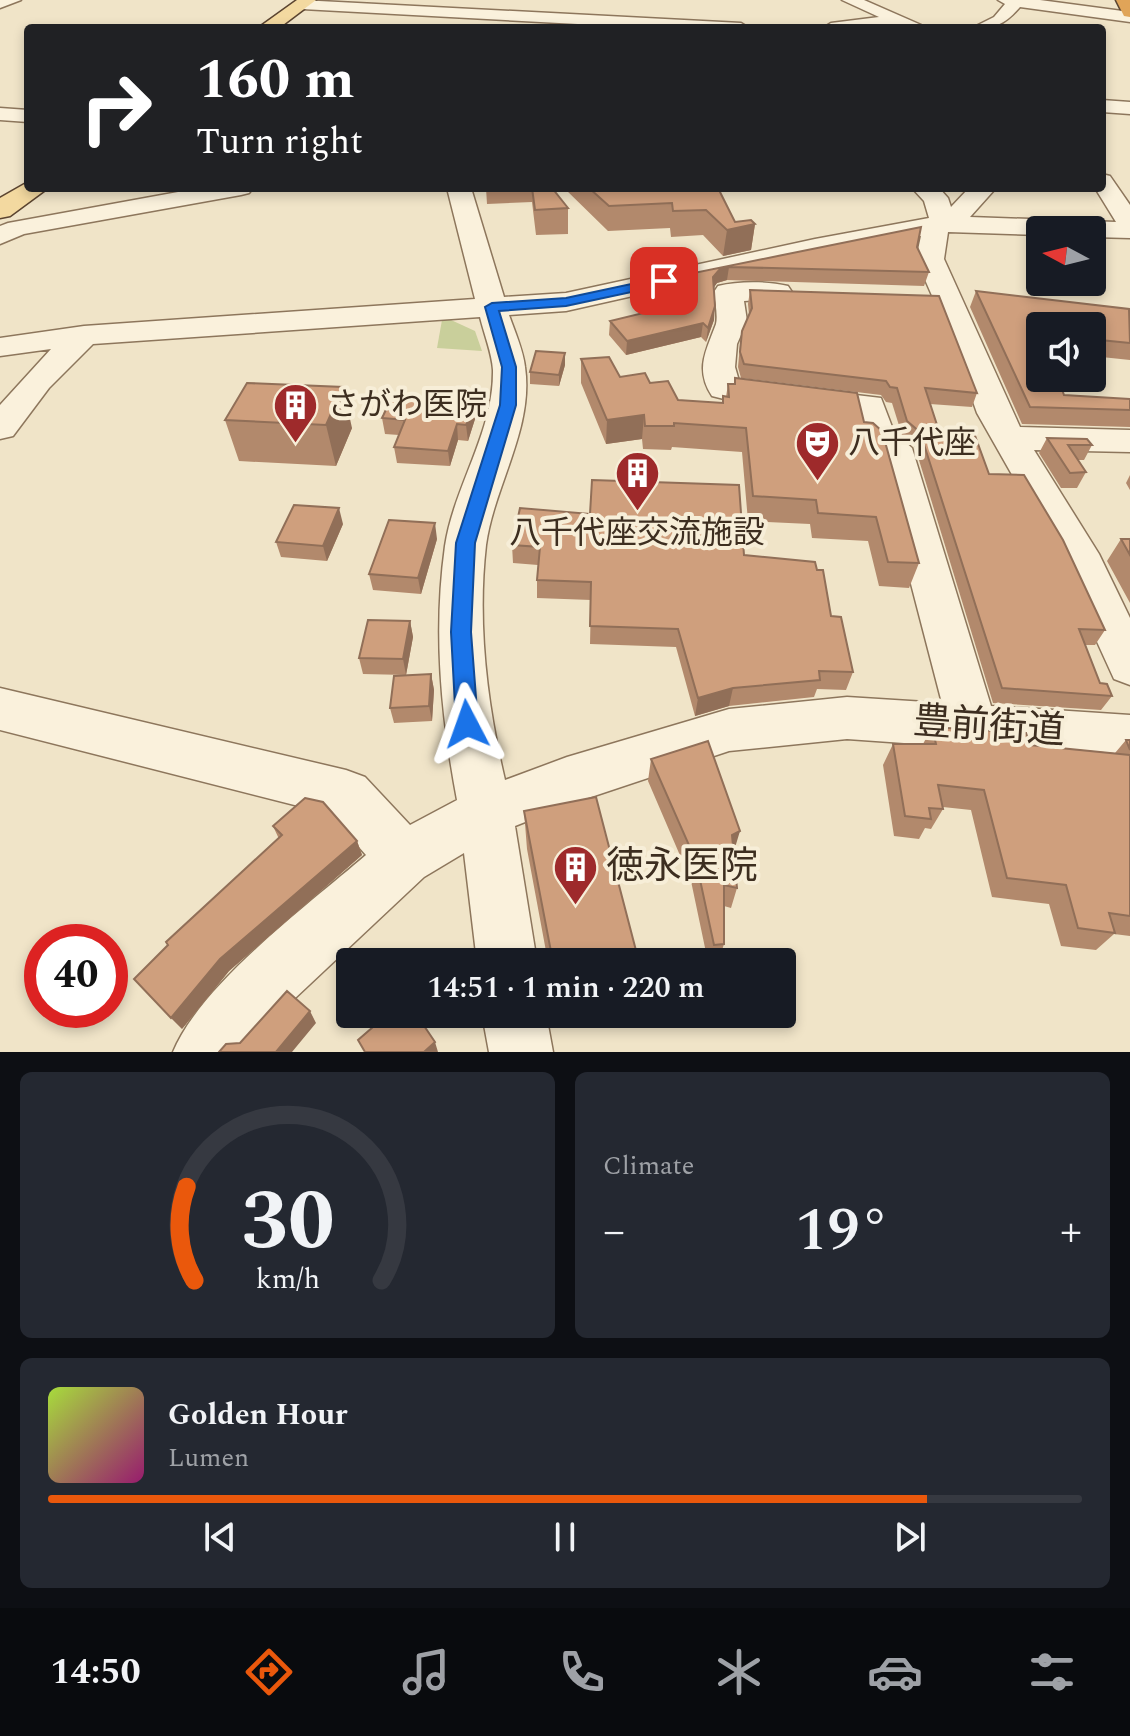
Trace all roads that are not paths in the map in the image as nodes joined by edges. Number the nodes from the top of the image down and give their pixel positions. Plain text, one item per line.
1 (13, 0) edge
2 (850, 0) edge
3 (1124, 0) edge
4 (1011, 1) edge
5 (305, 2) edge
6 (1042, 2) edge
7 (0, 3) edge
8 (739, 8) dead end
9 (1130, 14) edge
10 (897, 20) junction
11 (273, 24) edge
12 (668, 24) edge
13 (735, 24) edge
14 (864, 24) edge
15 (908, 24) edge
16 (990, 24) edge
17 (1106, 106) edge
18 (1130, 108) edge
19 (0, 114) edge
20 (24, 116) edge
21 (1106, 189) edge
22 (219, 192) edge
23 (460, 192) edge
24 (929, 192) edge
25 (979, 192) edge
26 (944, 224) junction
27 (1130, 224) edge
28 (1130, 230) edge
29 (0, 236) edge
30 (726, 280) junction
31 (804, 293) edge
32 (492, 307) junction
33 (84, 335) junction
34 (0, 347) edge
35 (0, 428) edge
36 (1008, 438) junction
37 (1130, 441) edge
38 (1130, 666) edge
39 (0, 709) edge
40 (972, 725) junction
41 (1130, 737) edge
42 (486, 812) junction
43 (404, 858) junction
44 (505, 948) edge
45 (517, 1028) edge
46 (205, 1052) edge
47 (521, 1052) edge

1 - 7 street
2 - 10 street
3 - 9 highway
4 - 6 street
4 - 16 street
5 - 11 main road
5 - 12 street
6 - 9 street
8 - 13 street
10 - 14 street
10 - 15 street
17 - 18 street
19 - 20 street
21 - 27 street
22 - 29 street
23 - 32 street
24 - 26 street
25 - 26 street
26 - 28 street
26 - 30 street
26 - 36 street
30 - 31 street
30 - 32 street
30 - 40 street
32 - 33 street
32 - 42 street
33 - 34 street
33 - 35 street
36 - 37 street
36 - 38 street
39 - 43 street
40 - 41 street, 豊前街道
40 - 42 street, 豊前街道
42 - 43 street, 豊前街道
42 - 44 street
43 - 46 street, 豊前街道
45 - 47 street

